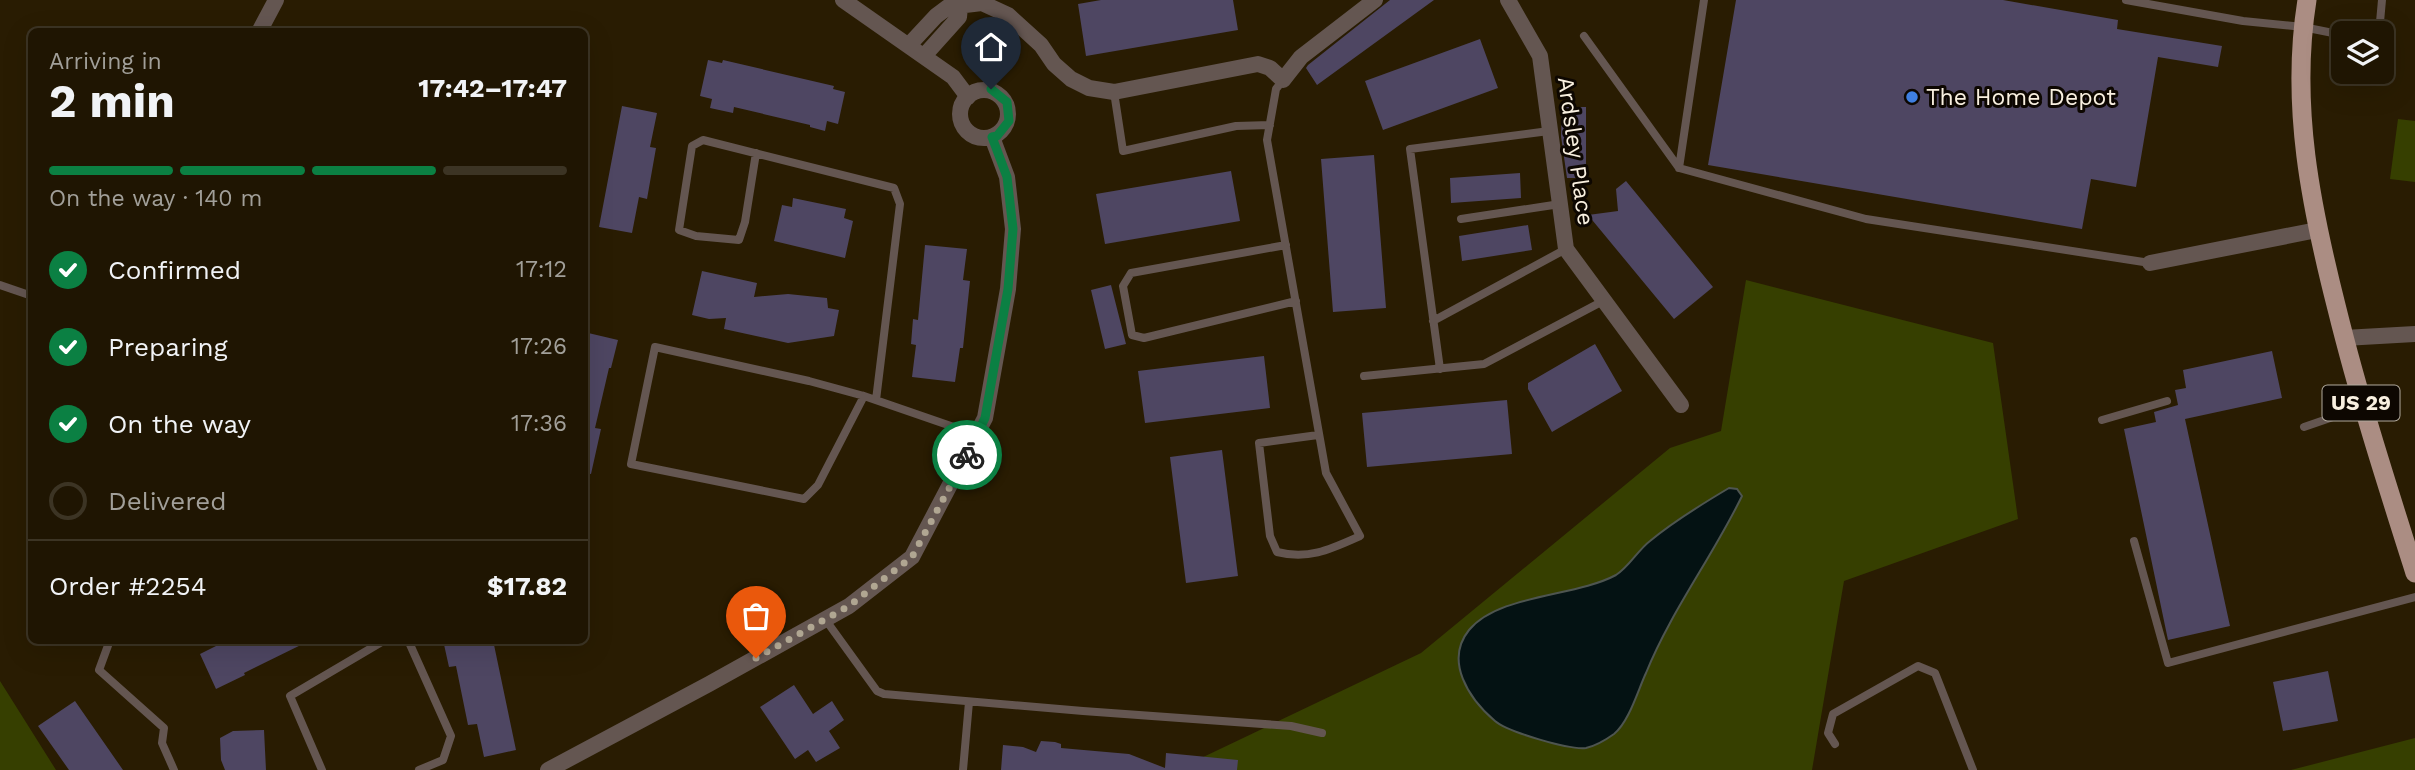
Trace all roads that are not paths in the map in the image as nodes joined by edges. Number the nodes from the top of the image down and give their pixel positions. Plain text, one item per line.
1 (276, 0) edge
2 (843, 0) edge
3 (1375, 0) edge
4 (1508, 0) edge
5 (1704, 0) edge
6 (2126, 0) edge
7 (2307, 0) edge
8 (2382, 0) edge
9 (960, 7) junction
10 (2380, 21) edge
11 (2303, 27) junction
12 (261, 28) edge
13 (2331, 33) edge
14 (1584, 36) dead end
15 (909, 45) junction
16 (924, 56) junction
17 (1283, 80) junction
18 (1114, 92) junction
19 (968, 97) junction
20 (1270, 125) junction
21 (1549, 131) junction
22 (992, 137) junction
23 (756, 153) junction
24 (1679, 168) junction
25 (1560, 204) junction
26 (1461, 219) dead end
27 (2317, 230) junction
28 (1286, 245) junction
29 (1566, 249) junction
30 (2150, 263) joint
31 (0, 285) edge
32 (28, 295) edge
33 (1605, 300) junction
34 (1296, 301) junction
35 (1433, 321) junction
36 (2415, 334) edge
37 (2344, 338) junction
38 (1440, 369) junction
39 (1364, 376) dead end
40 (864, 396) junction
41 (876, 400) junction
42 (2166, 401) dead end
43 (1681, 405) dead end
44 (2362, 407) junction
45 (2102, 420) dead end
46 (2304, 427) dead end
47 (976, 435) junction
48 (1318, 435) junction
49 (2134, 541) dead end
50 (2410, 545) edge
51 (2415, 573) edge
52 (2415, 597) edge
53 (825, 619) junction
54 (109, 644) edge
55 (378, 644) edge
56 (410, 644) edge
57 (969, 702) junction
58 (1322, 733) dead end
59 (1835, 744) dead end
60 (174, 770) edge
61 (322, 770) edge
62 (419, 770) edge
63 (548, 770) edge
64 (963, 770) edge
65 (1973, 770) edge

1 - 12 street
2 - 15 street
3 - 17 street
4 - 21 street, Ardsley Place
5 - 24 lane
6 - 11 lane
7 - 11 main road, US 29
8 - 10 lane
9 - 15 street
9 - 16 street
9 - 18 street
11 - 13 lane
11 - 27 main road, US 29
14 - 24 lane
15 - 16 street
16 - 19 street
17 - 18 street
17 - 20 lane
18 - 20 lane
19 - 22 street
19 - 22 street
20 - 28 lane
21 - 25 street, Ardsley Place
21 - 35 lane
22 - 47 street
23 - 23 lane
23 - 41 lane
24 - 30 lane
25 - 26 lane
25 - 29 street, Ardsley Place
27 - 30 street
27 - 37 main road, US 29
28 - 34 lane
28 - 34 lane
29 - 33 street, Ardsley Place
29 - 35 lane
31 - 32 lane
33 - 38 lane
33 - 43 street, Ardsley Place
34 - 48 lane
35 - 38 lane
36 - 37 street
37 - 44 main road, US 29
38 - 39 lane
40 - 40 lane
40 - 41 lane
41 - 47 lane
42 - 45 lane
44 - 46 lane
44 - 50 main road, US 29
47 - 53 street
48 - 48 lane
49 - 52 lane
50 - 51 main road, US 29
53 - 57 lane
53 - 63 street
54 - 60 lane
55 - 61 lane
56 - 62 lane
57 - 58 lane
57 - 64 lane
59 - 65 lane

